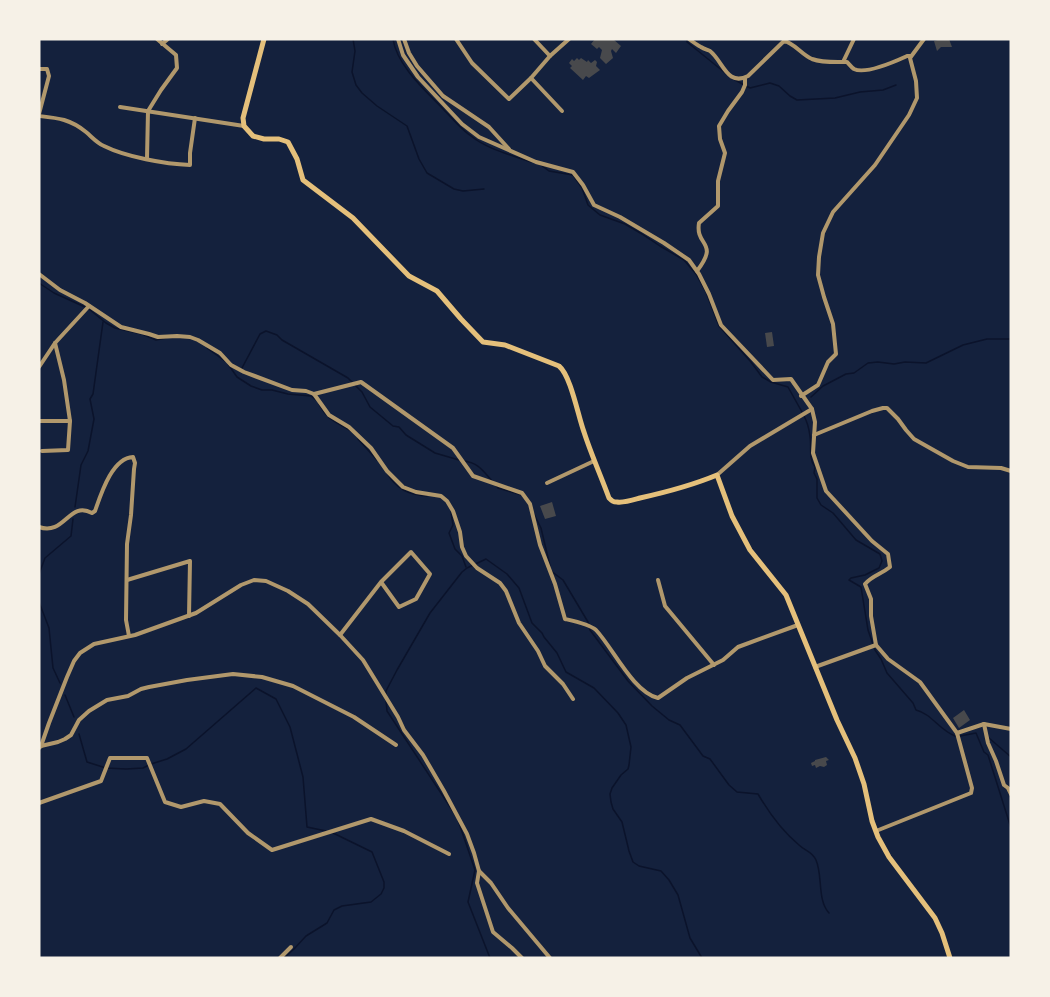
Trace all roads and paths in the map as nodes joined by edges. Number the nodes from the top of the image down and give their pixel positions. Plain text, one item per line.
1 (157, 39) edge
2 (168, 39) edge
3 (264, 39) edge
4 (398, 39) edge
5 (404, 39) edge
6 (456, 39) edge
7 (534, 39) edge
8 (569, 39) edge
9 (689, 39) edge
10 (854, 39) edge
11 (924, 39) edge
12 (162, 44) junction
13 (550, 56) junction
14 (912, 56) junction
15 (843, 62) junction
16 (39, 69) edge
17 (531, 78) junction
18 (745, 78) junction
19 (120, 107) dead end
20 (148, 111) junction
21 (562, 111) dead end
22 (39, 115) edge
23 (195, 118) junction
24 (244, 126) junction
25 (510, 150) junction
26 (147, 158) junction
27 (697, 271) junction
28 (39, 274) edge
29 (89, 306) junction
30 (55, 343) junction
31 (39, 367) edge
32 (314, 394) junction
33 (801, 396) junction
34 (812, 410) junction
35 (39, 421) edge
36 (70, 421) junction
37 (814, 435) junction
38 (42, 451) dead end
39 (595, 461) junction
40 (1011, 471) edge
41 (717, 475) junction
42 (547, 483) dead end
43 (39, 527) edge
44 (127, 579) junction
45 (658, 580) dead end
46 (381, 582) junction
47 (189, 616) junction
48 (798, 626) junction
49 (340, 635) junction
50 (129, 636) junction
51 (874, 645) junction
52 (714, 665) junction
53 (815, 667) junction
54 (573, 699) dead end
55 (984, 724) junction
56 (1011, 729) edge
57 (957, 733) junction
58 (396, 745) dead end
59 (40, 747) edge
60 (1011, 794) edge
61 (39, 803) edge
62 (876, 831) junction
63 (449, 854) dead end
64 (479, 873) junction
65 (291, 947) dead end
66 (280, 958) edge
67 (522, 958) edge
68 (550, 958) edge
69 (950, 958) edge

1 - 12 street
2 - 12 street
3 - 24 main road
4 - 25 street
5 - 25 street
6 - 17 street
7 - 13 street
8 - 13 street
9 - 18 street
10 - 15 street
11 - 14 street
12 - 20 street
13 - 17 street
14 - 15 street
14 - 33 street
15 - 18 street
16 - 22 street
17 - 21 street
18 - 27 street
19 - 20 street
20 - 23 street
20 - 26 street
22 - 26 street
23 - 24 street
23 - 26 street
24 - 39 main road
25 - 27 street
27 - 33 street
28 - 29 street
29 - 30 street
29 - 32 street
30 - 31 street
30 - 36 street
32 - 52 street
32 - 54 street
33 - 34 street
34 - 37 street
34 - 41 street
35 - 36 street
36 - 38 street
37 - 40 street
37 - 51 street
39 - 41 main road
39 - 42 street
41 - 48 main road
43 - 44 street
44 - 47 street
44 - 50 street
45 - 52 street
46 - 46 street
46 - 49 street
47 - 49 street
47 - 50 street
48 - 52 street
48 - 53 main road
49 - 64 street
50 - 59 street
51 - 53 street
51 - 57 street
53 - 62 main road
55 - 56 street
55 - 57 street
55 - 60 street
57 - 62 street
58 - 59 street
61 - 63 street
62 - 69 main road
64 - 67 street
64 - 68 street
65 - 66 street

